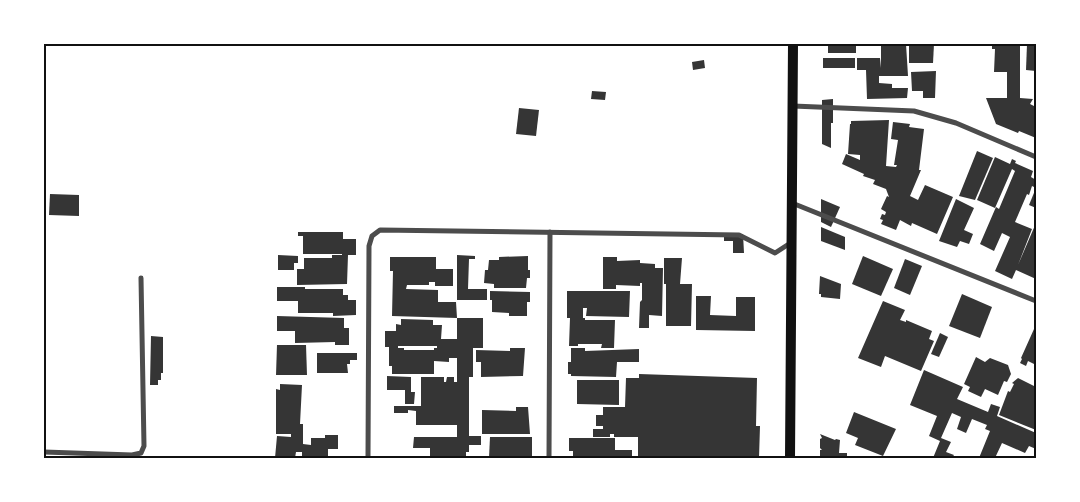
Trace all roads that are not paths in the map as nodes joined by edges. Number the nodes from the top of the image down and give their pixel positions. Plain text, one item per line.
1 (794, 44) edge
2 (793, 106) junction
3 (1036, 158) edge
4 (792, 203) junction
5 (550, 232) junction
6 (793, 242) junction
7 (141, 278) dead end
8 (1036, 301) edge
9 (44, 452) edge
10 (368, 458) edge
11 (549, 458) edge
12 (790, 458) edge

1 - 2 main road
2 - 3 street
2 - 4 main road
4 - 6 main road
4 - 8 street
5 - 6 street
5 - 10 street
5 - 11 street
6 - 12 main road
7 - 9 street

